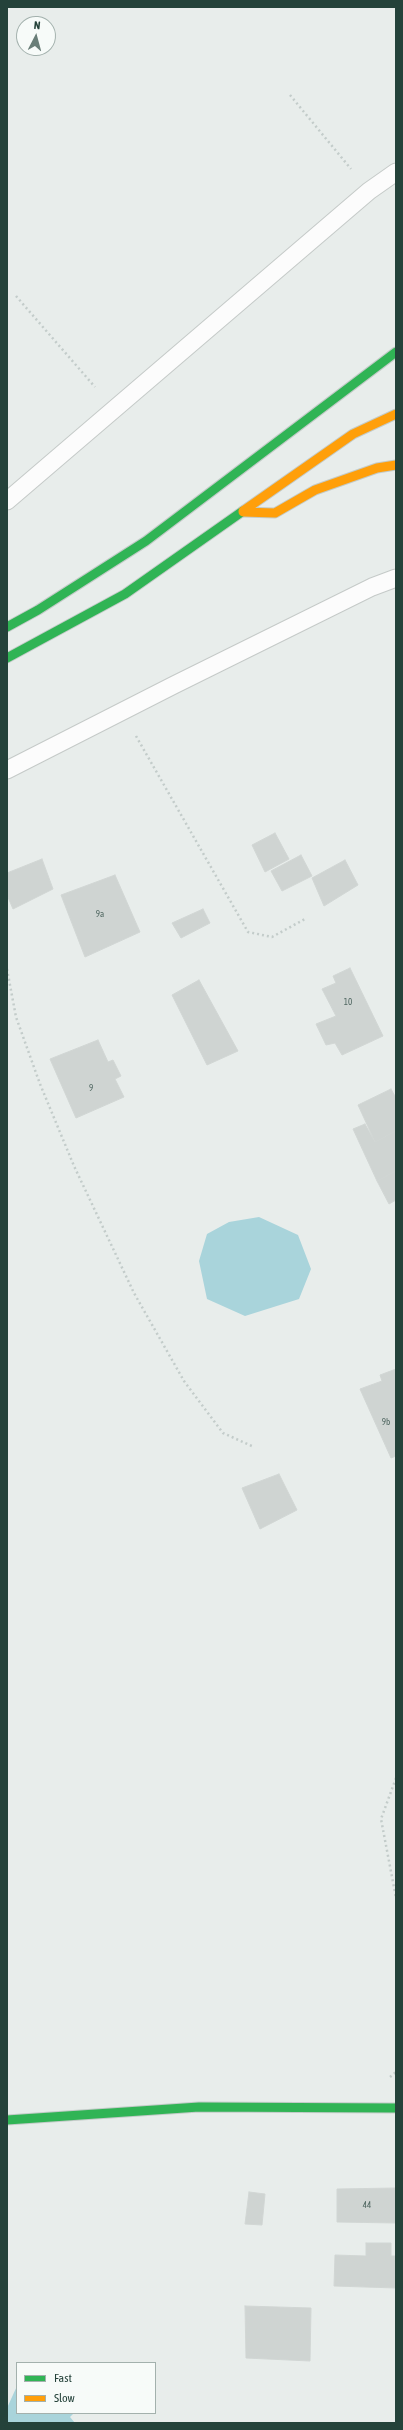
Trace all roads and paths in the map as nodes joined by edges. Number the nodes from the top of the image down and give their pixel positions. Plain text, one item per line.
1 (290, 95) dead end
2 (396, 172) edge
3 (369, 191) junction
4 (16, 296) dead end
5 (396, 352) edge
6 (114, 410) junction
7 (396, 414) edge
8 (396, 464) edge
9 (7, 501) edge
10 (243, 512) junction
11 (396, 578) edge
12 (7, 627) edge
13 (7, 658) edge
14 (122, 711) junction
15 (7, 770) edge
16 (305, 919) dead end
17 (7, 969) edge
18 (254, 1447) dead end
19 (396, 1778) edge
20 (396, 1898) edge
21 (396, 2108) edge
22 (7, 2120) edge

1 - 3 path
2 - 3 lane
3 - 6 lane
4 - 6 path
5 - 12 main road
6 - 9 lane
7 - 10 main road
8 - 10 main road
10 - 13 main road
11 - 14 lane
14 - 15 lane
14 - 16 path
17 - 18 path
19 - 20 path
21 - 22 main road

